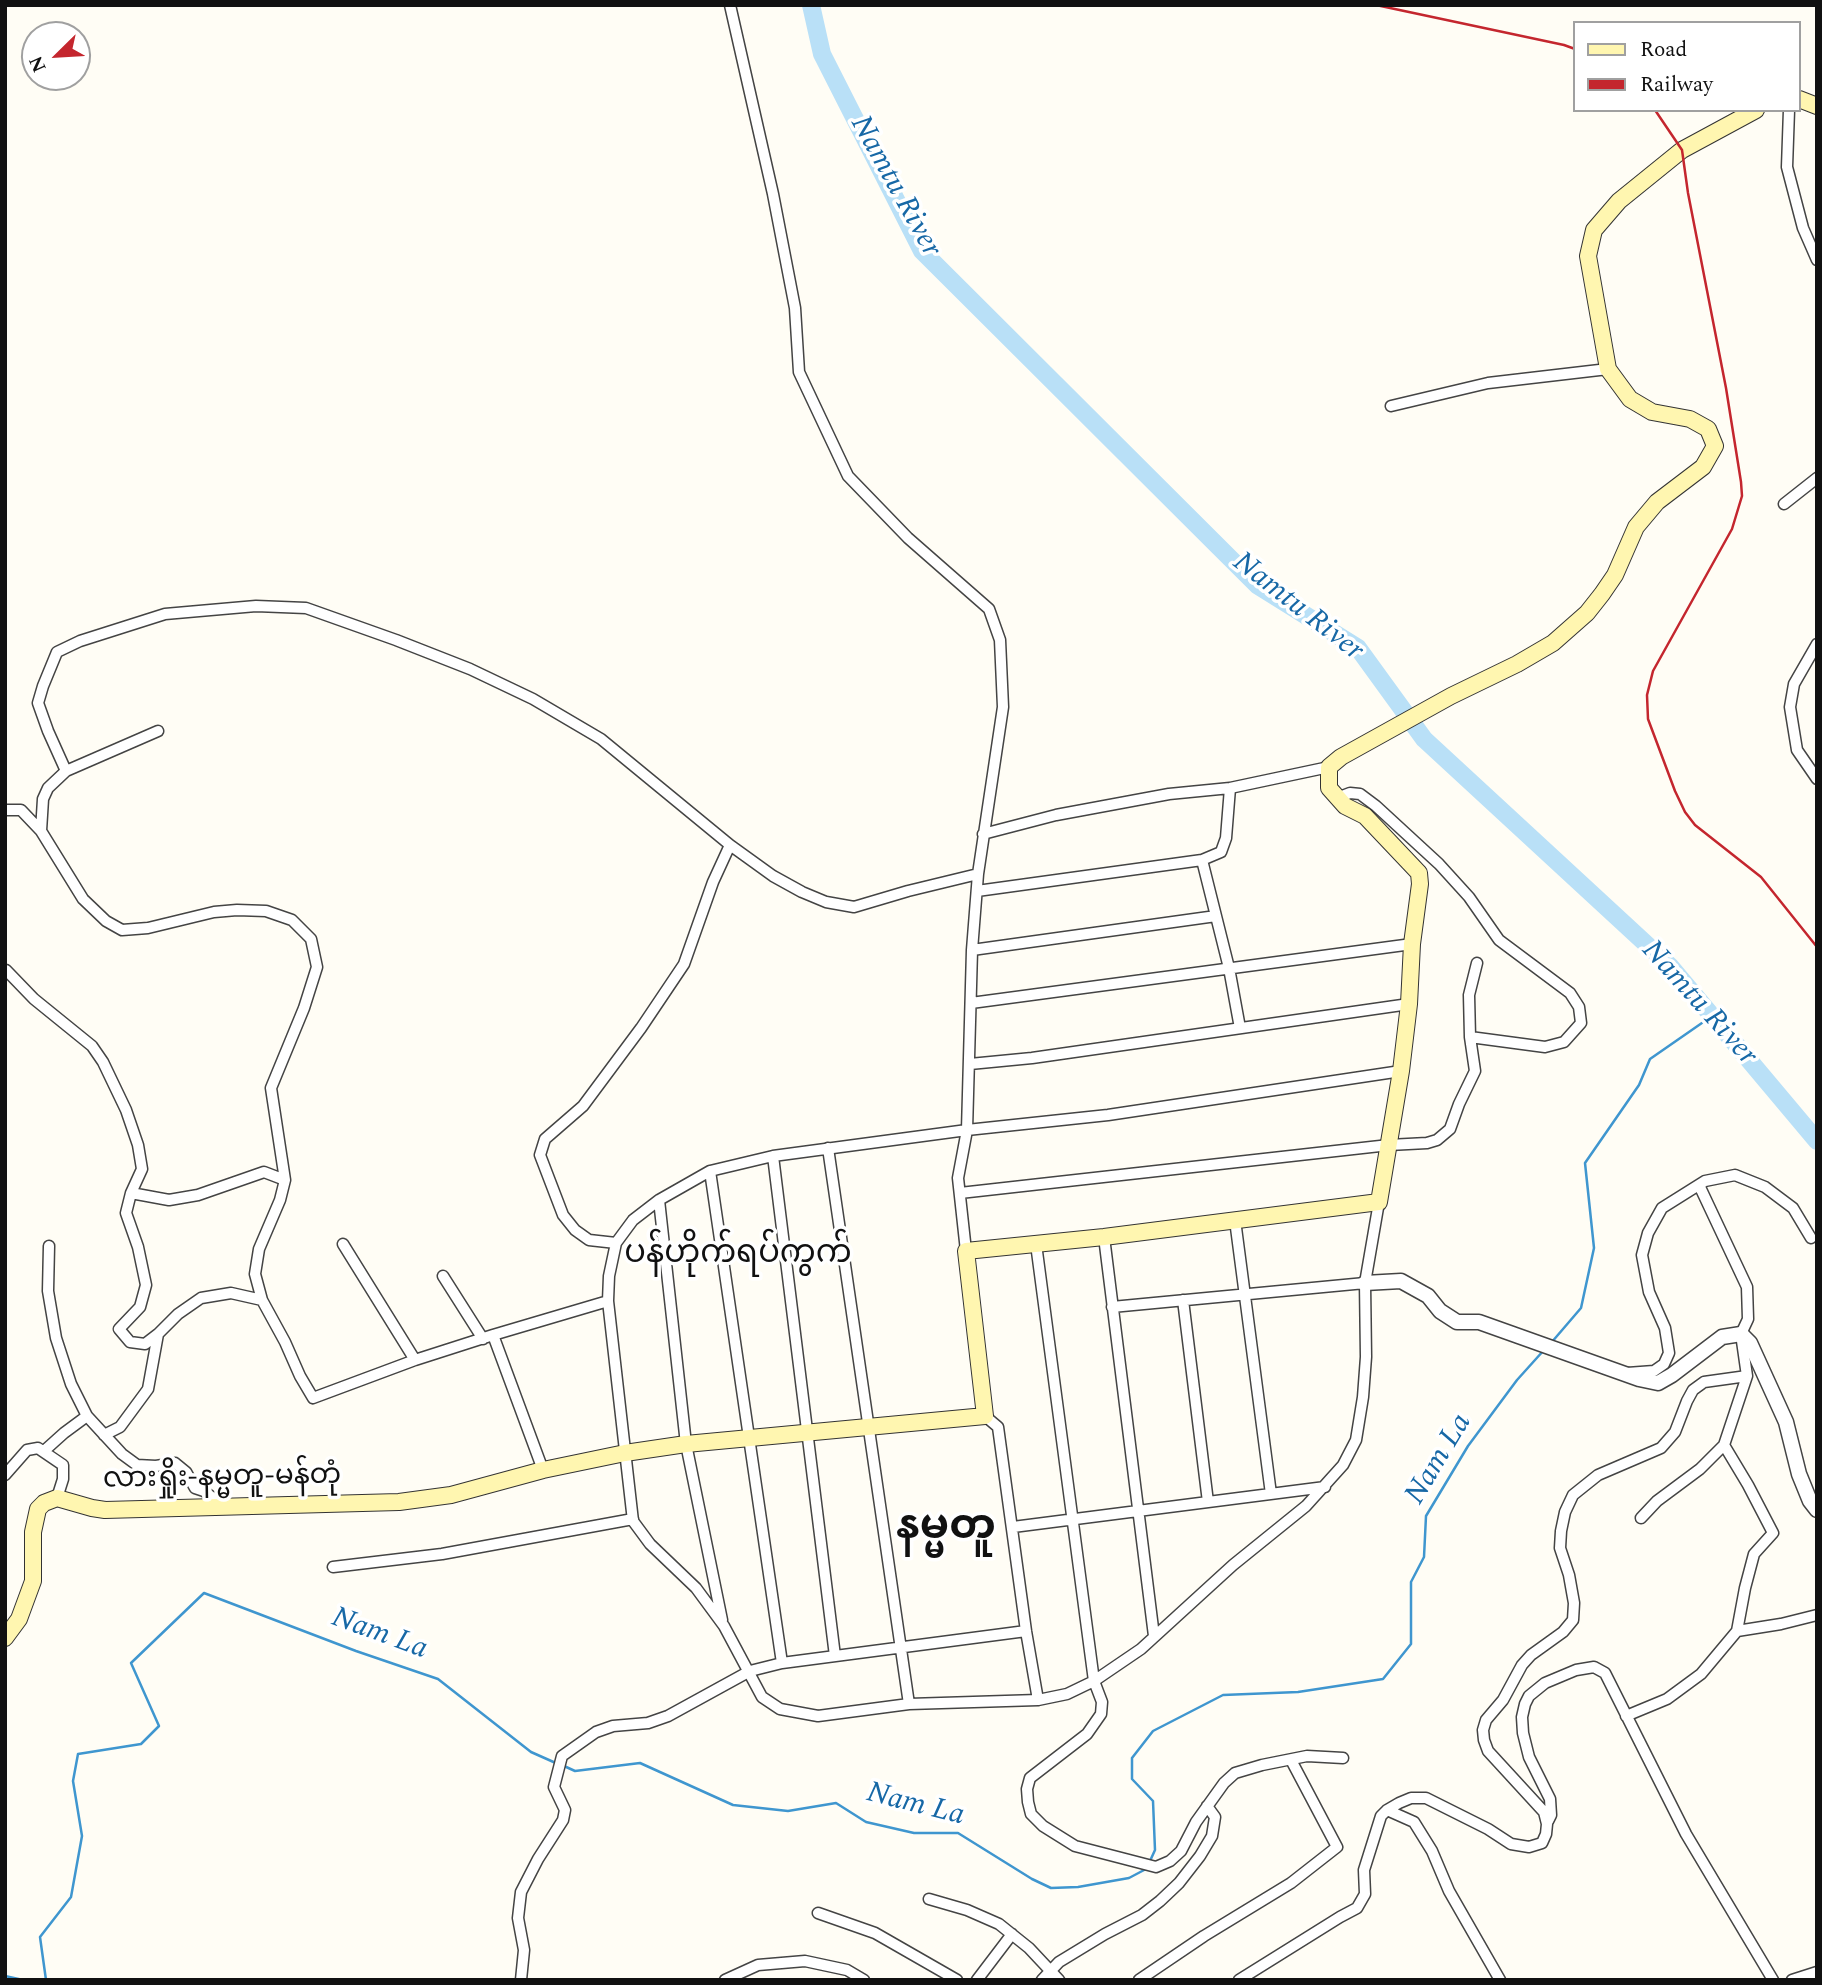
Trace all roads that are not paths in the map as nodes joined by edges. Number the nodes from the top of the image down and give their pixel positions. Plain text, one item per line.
1 (730, 5) edge
2 (1752, 112) edge
3 (1789, 112) edge
4 (1817, 260) edge
5 (1608, 369) junction
6 (1391, 406) dead end
7 (1817, 478) edge
8 (1784, 504) dead end
9 (1817, 645) edge
10 (158, 731) dead end
11 (1335, 762) junction
12 (66, 771) junction
13 (1817, 779) edge
14 (1230, 788) junction
15 (1337, 798) junction
16 (5, 810) edge
17 (41, 831) junction
18 (983, 834) junction
19 (730, 845) junction
20 (1202, 860) junction
21 (978, 874) junction
22 (977, 891) junction
23 (1216, 916) junction
24 (1412, 944) junction
25 (972, 950) junction
26 (1477, 963) dead end
27 (1229, 968) junction
28 (6, 970) edge
29 (971, 1003) junction
30 (1409, 1003) junction
31 (1240, 1028) junction
32 (1469, 1037) junction
33 (970, 1064) junction
34 (1401, 1071) junction
35 (967, 1130) junction
36 (1389, 1145) junction
37 (828, 1148) junction
38 (773, 1156) junction
39 (710, 1171) junction
40 (285, 1181) junction
41 (1699, 1185) junction
42 (960, 1193) junction
43 (131, 1194) junction
44 (659, 1200) junction
45 (1379, 1202) junction
46 (1235, 1220) junction
47 (1104, 1237) junction
48 (1811, 1238) dead end
49 (617, 1243) junction
50 (343, 1244) dead end
51 (1036, 1244) junction
52 (50, 1246) dead end
53 (966, 1251) junction
54 (443, 1276) dead end
55 (1365, 1283) junction
56 (1245, 1294) junction
57 (262, 1300) junction
58 (1183, 1300) junction
59 (608, 1301) junction
60 (1112, 1307) junction
61 (158, 1334) junction
62 (1741, 1334) junction
63 (488, 1337) junction
64 (415, 1360) junction
65 (1623, 1373) junction
66 (1747, 1377) junction
67 (87, 1416) junction
68 (985, 1416) junction
69 (868, 1426) junction
70 (807, 1432) junction
71 (104, 1435) junction
72 (749, 1439) junction
73 (687, 1444) junction
74 (1724, 1445) junction
75 (44, 1451) junction
76 (625, 1453) junction
77 (543, 1471) junction
78 (5, 1475) edge
79 (1325, 1487) junction
80 (1271, 1494) junction
81 (57, 1499) junction
82 (1208, 1502) junction
83 (224, 1507) junction
84 (1817, 1510) edge
85 (1139, 1512) junction
86 (1641, 1518) dead end
87 (633, 1519) junction
88 (1073, 1520) junction
89 (1013, 1527) junction
90 (333, 1567) dead end
91 (1817, 1615) edge
92 (723, 1626) junction
93 (1026, 1631) junction
94 (1737, 1631) junction
95 (1154, 1636) junction
96 (5, 1638) edge
97 (901, 1647) junction
98 (835, 1656) junction
99 (782, 1662) junction
100 (750, 1671) junction
101 (1094, 1681) junction
102 (1038, 1700) junction
103 (909, 1704) junction
104 (1626, 1716) junction
105 (1343, 1758) dead end
106 (1291, 1760) junction
107 (1207, 1806) junction
108 (1387, 1810) junction
109 (1547, 1824) junction
110 (929, 1899) dead end
111 (818, 1913) dead end
112 (1012, 1934) junction
113 (1051, 1970) junction
114 (1817, 1972) edge
115 (521, 1980) edge
116 (726, 1980) edge
117 (863, 1980) edge
118 (957, 1980) edge
119 (977, 1980) edge
120 (1042, 1980) edge
121 (1059, 1980) edge
122 (1139, 1980) edge
123 (1238, 1980) edge
124 (1500, 1980) edge
125 (1773, 1980) edge
126 (1792, 1980) edge

1 - 18 street
2 - 5 main road
3 - 4 street
5 - 6 street
5 - 11 main road
7 - 8 street
9 - 13 street
10 - 12 street
11 - 14 street
11 - 15 main road
12 - 17 street
12 - 19 street
14 - 18 street
14 - 20 street
15 - 24 main road
15 - 32 street
16 - 17 street
17 - 40 street
18 - 21 street
19 - 21 street
19 - 49 street
20 - 22 street
20 - 23 street
21 - 22 street
22 - 25 street
23 - 25 street
23 - 27 street
24 - 27 street
24 - 30 main road
25 - 29 street
26 - 32 street
27 - 29 street
27 - 31 street
28 - 43 street
29 - 33 street
30 - 31 street
30 - 34 main road
31 - 33 street
32 - 36 street
33 - 35 street
34 - 35 street
34 - 36 main road
35 - 37 street
35 - 42 street
36 - 42 street
36 - 45 main road
37 - 38 street
37 - 69 street
38 - 39 street
38 - 70 street
39 - 44 street
39 - 72 street
40 - 43 street
40 - 57 street
41 - 48 street
41 - 62 street
41 - 65 street
42 - 53 street
43 - 61 street
44 - 49 street
44 - 73 street
45 - 46 main road
45 - 55 street
46 - 47 main road
46 - 56 street
47 - 51 main road
47 - 60 street
49 - 59 street
50 - 64 street
51 - 53 main road
51 - 88 street
52 - 67 street
53 - 68 main road
54 - 63 street
55 - 56 street
55 - 65 street
55 - 79 street
56 - 58 street
56 - 80 street
57 - 61 street
57 - 64 street
58 - 60 street
58 - 82 street
59 - 63 street
59 - 76 street
60 - 85 street
61 - 71 street
62 - 65 street
62 - 66 street
62 - 84 street
63 - 64 street
63 - 77 street
66 - 74 street
66 - 109 street
67 - 71 street
67 - 75 street
68 - 69 main road, လားရှိုး-နမ္မတူ-မန်တုံ
68 - 89 street
69 - 70 main road, လားရှိုး-နမ္မတူ-မန်တုံ
69 - 97 street
70 - 72 main road, လားရှိုး-နမ္မတူ-မန်တုံ
70 - 98 street
71 - 83 street
72 - 73 main road, လားရှိုး-နမ္မတူ-မန်တုံ
72 - 99 street
73 - 76 main road, လားရှိုး-နမ္မတူ-မန်တုံ
73 - 92 street
74 - 86 street
74 - 94 street
75 - 78 street
75 - 81 street
76 - 77 main road, လားရှိုး-နမ္မတူ-မန်တုံ
76 - 87 street
77 - 83 main road, လားရှိုး-နမ္မတူ-မန်တုံ
79 - 80 street
79 - 95 street
80 - 82 street
81 - 83 main road, လားရှိုး-နမ္မတူ-မန်တုံ
81 - 96 main road
82 - 85 street
85 - 88 street
85 - 95 street
87 - 90 street
87 - 92 street
88 - 89 street
88 - 101 street
89 - 93 street
91 - 94 street
92 - 100 street
93 - 97 street
93 - 102 street
94 - 104 street
95 - 101 street
97 - 98 street
97 - 103 street
98 - 99 street
99 - 100 street
100 - 103 street
100 - 115 street
101 - 102 street
101 - 107 street
102 - 103 street
104 - 109 street
104 - 125 street
105 - 106 street
106 - 107 street
106 - 122 street
107 - 113 street
108 - 109 street
108 - 123 street
108 - 124 street
110 - 112 street
111 - 118 street
112 - 113 street
112 - 119 street
113 - 120 street
113 - 121 street
114 - 126 street
116 - 117 street

